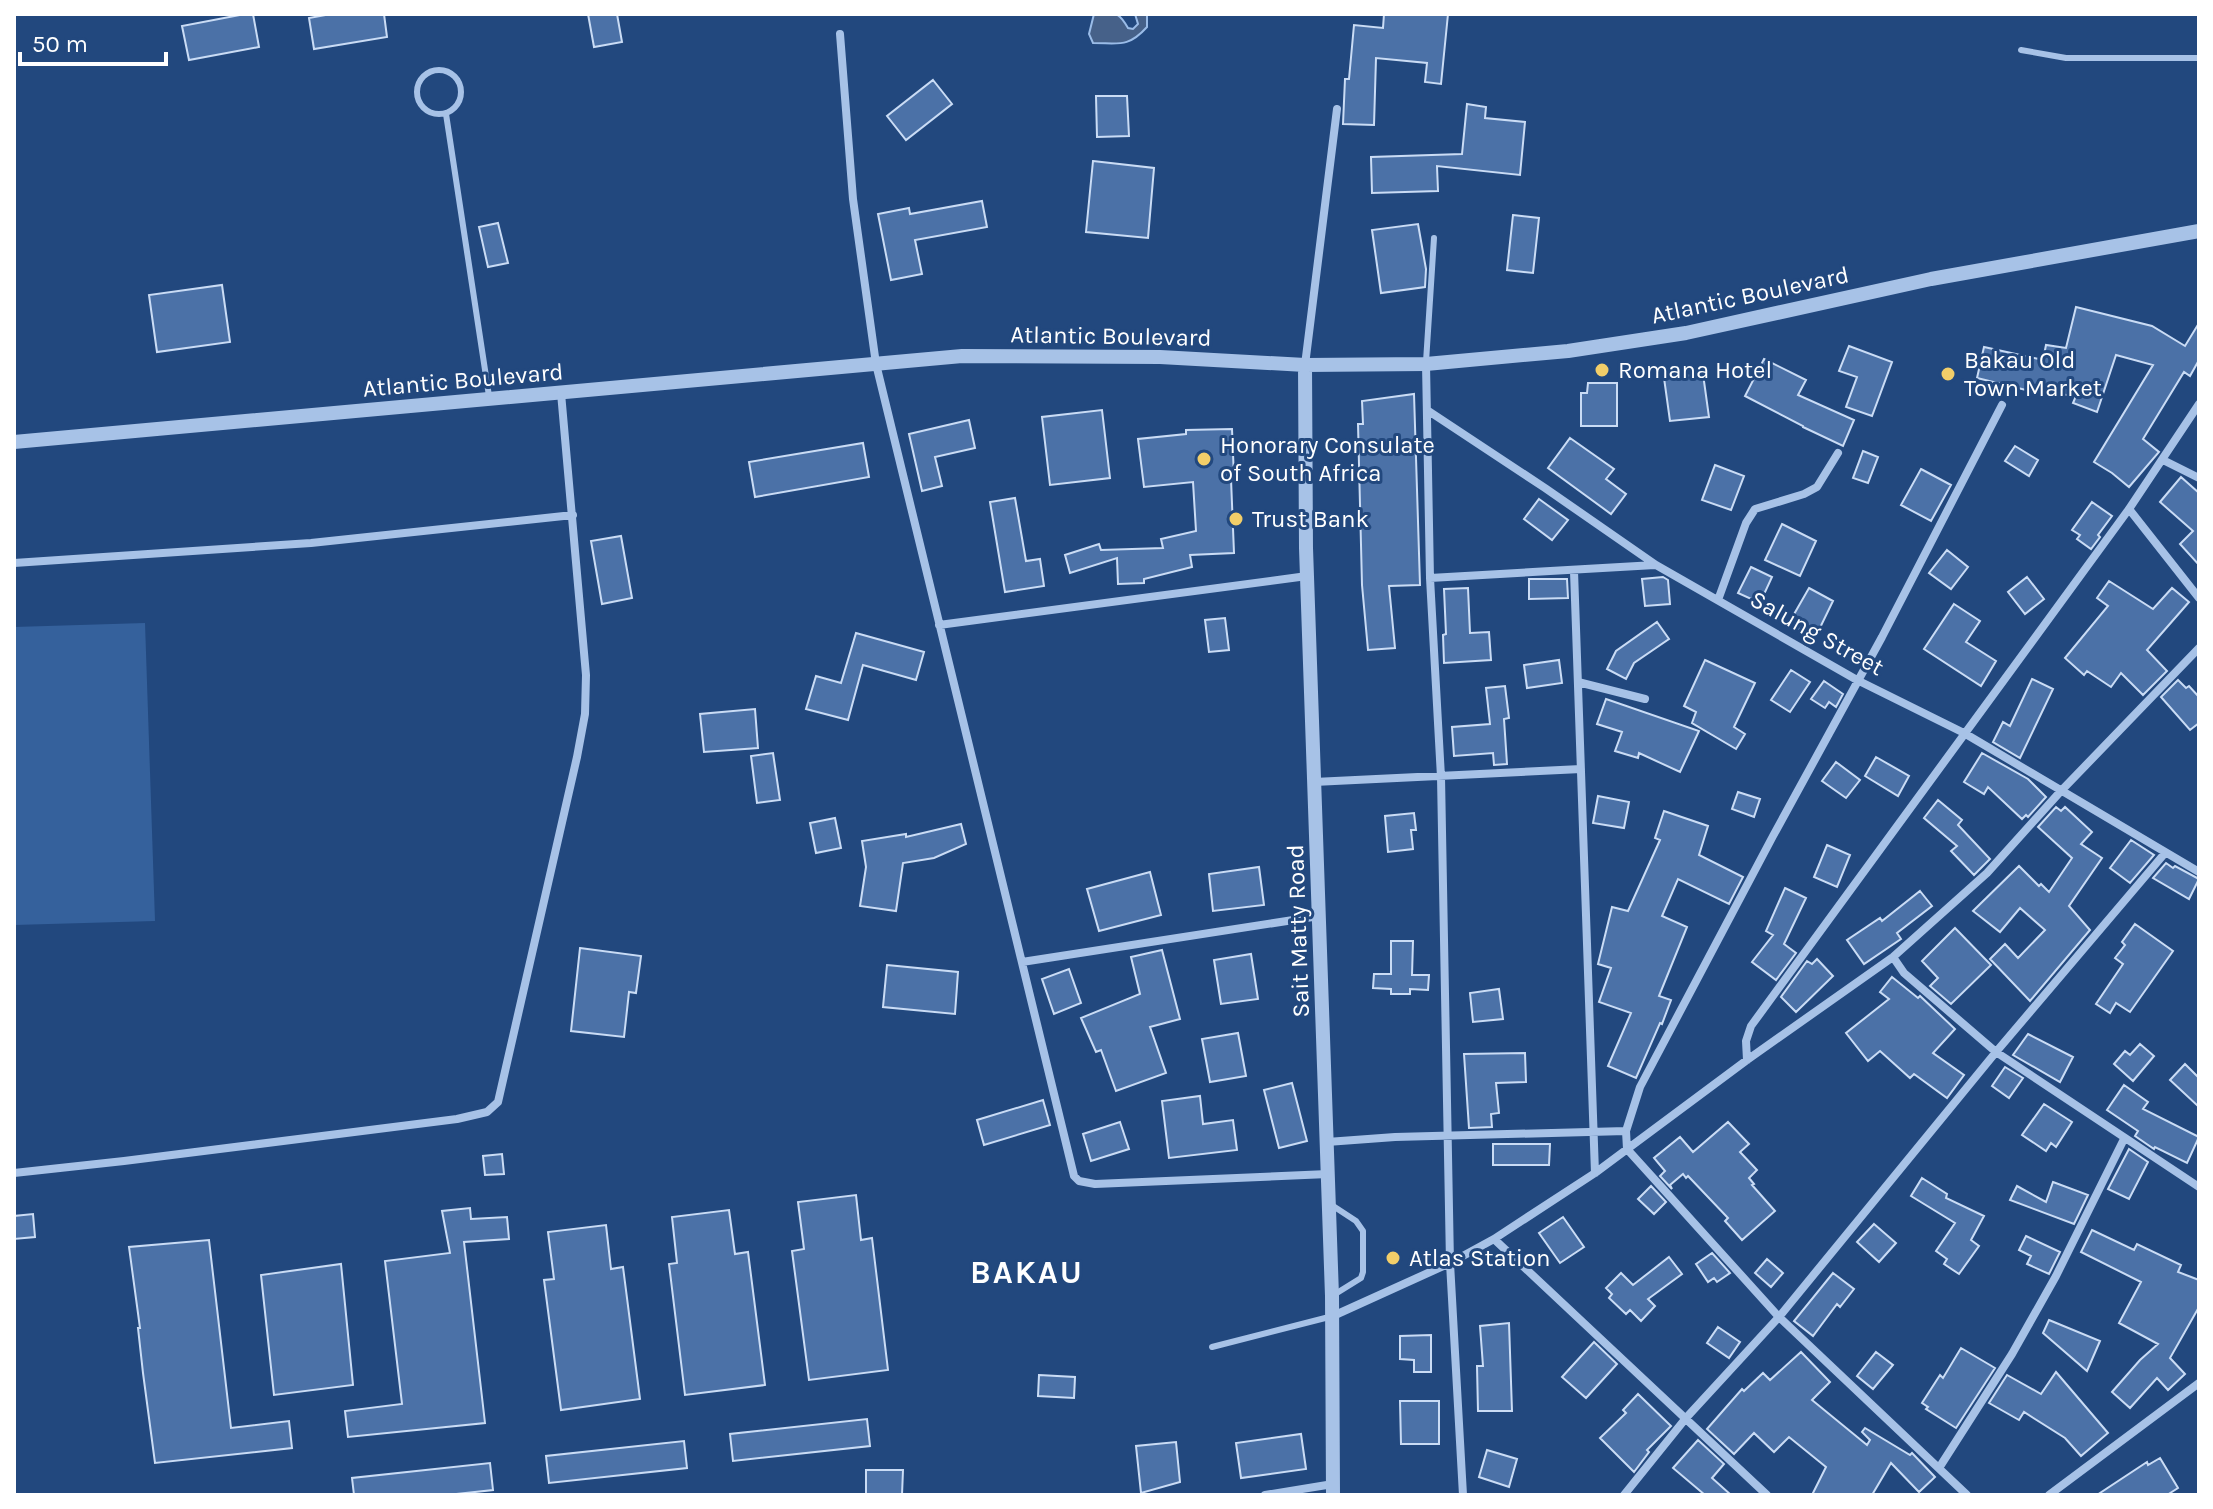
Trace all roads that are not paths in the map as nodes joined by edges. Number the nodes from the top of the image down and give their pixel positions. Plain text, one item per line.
1 (840, 34) dead end
2 (2021, 50) dead end
3 (2199, 58) edge
4 (1337, 109) dead end
5 (446, 114) junction
6 (2199, 231) edge
7 (1434, 238) dead end
8 (876, 364) junction
9 (1426, 364) junction
10 (1305, 365) junction
11 (561, 393) junction
12 (490, 400) junction
13 (2199, 404) edge
14 (2002, 405) dead end
15 (1427, 410) junction
16 (14, 442) edge
17 (1838, 453) dead end
18 (2163, 460) junction
19 (2199, 478) edge
20 (2129, 509) junction
21 (573, 515) junction
22 (14, 563) edge
23 (1656, 565) junction
24 (1574, 571) junction
25 (1307, 576) junction
26 (1430, 578) junction
27 (2199, 598) edge
28 (1718, 600) junction
29 (939, 625) junction
30 (2199, 648) edge
31 (1857, 680) junction
32 (1578, 682) junction
33 (1645, 699) dead end
34 (1964, 733) junction
35 (1581, 769) junction
36 (1441, 777) junction
37 (1314, 782) junction
38 (2060, 792) junction
39 (2165, 853) junction
40 (2199, 872) edge
41 (1319, 916) junction
42 (1893, 957) junction
43 (1022, 962) junction
44 (1996, 1052) junction
45 (1747, 1060) junction
46 (1593, 1131) junction
47 (1626, 1131) junction
48 (1449, 1137) junction
49 (2124, 1139) junction
50 (1327, 1142) junction
51 (1627, 1149) junction
52 (14, 1173) edge
53 (1595, 1173) junction
54 (1328, 1174) junction
55 (2199, 1187) edge
56 (1330, 1204) junction
57 (1494, 1239) junction
58 (1450, 1263) junction
59 (1332, 1296) junction
60 (1333, 1316) junction
61 (1779, 1317) junction
62 (1212, 1347) dead end
63 (2199, 1383) edge
64 (1686, 1418) junction
65 (1939, 1468) junction
66 (1333, 1490) edge
67 (1265, 1495) edge
68 (1463, 1495) edge
69 (1624, 1495) edge
70 (1767, 1495) edge
71 (1967, 1495) edge
72 (2049, 1495) edge

1 - 8 street
2 - 3 lane
4 - 10 street
5 - 5 lane
5 - 12 lane
6 - 9 street, Atlantic Boulevard
7 - 9 lane
8 - 10 street, Atlantic Boulevard
8 - 11 street, Atlantic Boulevard
8 - 29 street
9 - 10 street, Atlantic Boulevard
9 - 15 street
10 - 25 street, Sait Matty Road
11 - 12 street, Atlantic Boulevard
11 - 21 street
12 - 16 street, Atlantic Boulevard
13 - 18 street
14 - 31 street
15 - 23 street, Salung Street
15 - 26 street
17 - 28 street
18 - 19 street
18 - 20 street
20 - 27 street
20 - 34 street
21 - 22 street
21 - 52 street
23 - 24 street
23 - 28 street, Salung Street
24 - 26 street
24 - 32 street
25 - 29 street
25 - 37 street, Sait Matty Road
26 - 36 street
28 - 31 street, Salung Street
29 - 43 street
30 - 38 street
31 - 34 street, Salung Street
31 - 47 street
32 - 33 street
32 - 35 street
34 - 38 street, Salung Street
34 - 45 street
35 - 36 street
35 - 46 street
36 - 37 street
36 - 48 street
37 - 41 street, Sait Matty Road
38 - 39 street, Salung Street
38 - 42 street
39 - 40 street, Salung Street
39 - 44 street
41 - 43 street
41 - 50 street, Sait Matty Road
42 - 44 street
42 - 45 street
43 - 54 street
44 - 49 street
44 - 61 street
45 - 51 street
46 - 47 street
46 - 48 street
46 - 53 street
47 - 51 street
48 - 50 street
48 - 58 street
49 - 55 street
49 - 65 street
50 - 54 street, Sait Matty Road
51 - 53 street
51 - 61 street
53 - 57 street
54 - 56 street, Sait Matty Road
56 - 59 street, Sait Matty Road
56 - 59 lane
57 - 58 street
57 - 64 street
58 - 60 street
58 - 68 street
59 - 60 street, Sait Matty Road
60 - 62 lane
60 - 66 street, Sait Matty Road
61 - 64 street
61 - 65 street
63 - 72 street
64 - 69 street
64 - 70 street
65 - 71 street
66 - 67 street

